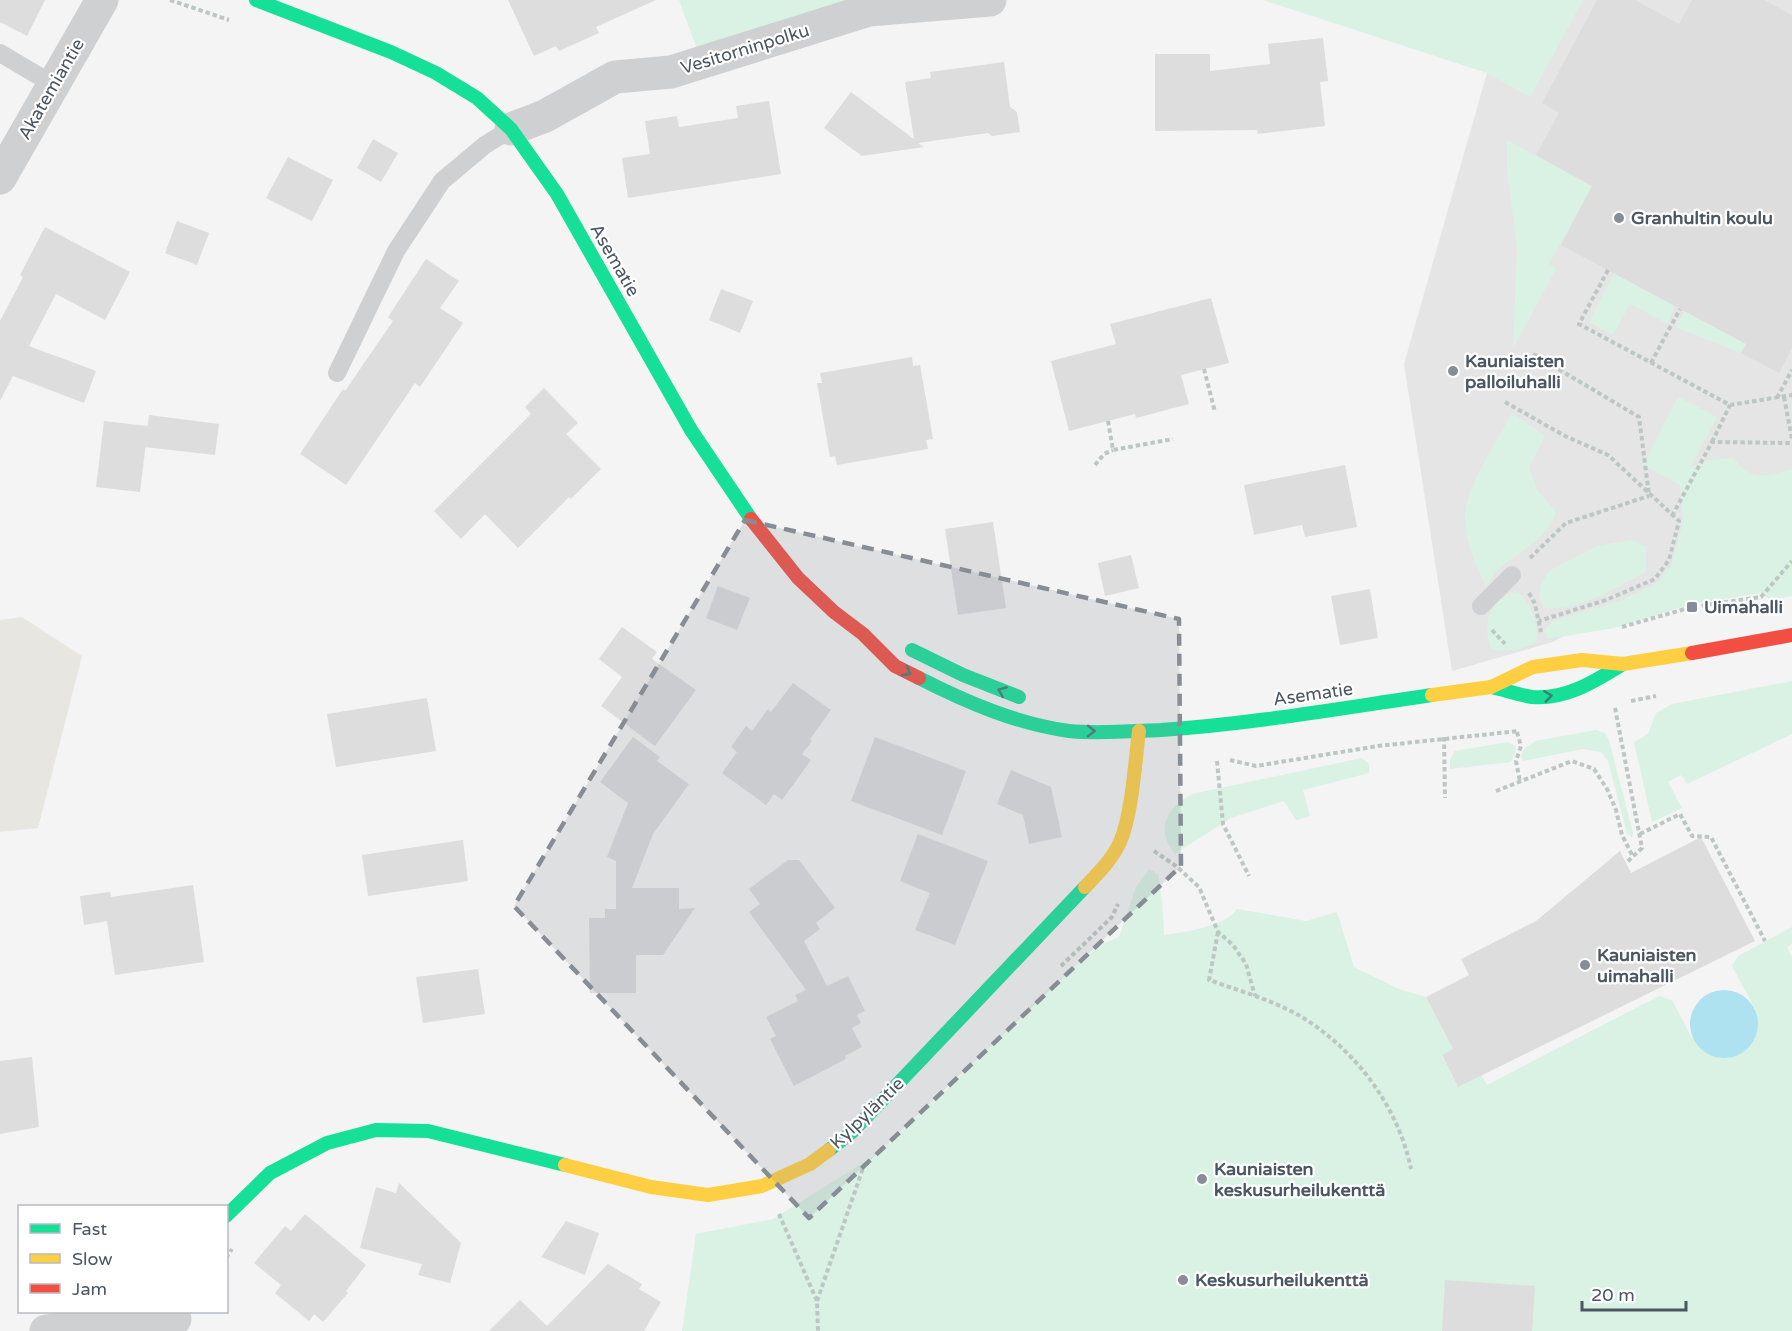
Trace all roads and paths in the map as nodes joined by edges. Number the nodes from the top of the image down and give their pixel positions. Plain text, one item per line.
1 (102, 0) edge
2 (170, 0) edge
3 (256, 0) edge
4 (990, 0) edge
5 (234, 21) dead end
6 (0, 53) edge
7 (54, 85) junction
8 (511, 129) junction
9 (0, 178) edge
10 (1608, 270) dead end
11 (1680, 309) dead end
12 (1533, 354) dead end
13 (1651, 363) junction
14 (1204, 369) dead end
15 (1792, 370) edge
16 (337, 373) dead end
17 (1792, 395) edge
18 (1784, 397) junction
19 (1777, 398) junction
20 (1505, 402) dead end
21 (1730, 405) junction
22 (1215, 412) dead end
23 (1108, 421) dead end
24 (1173, 439) dead end
25 (1792, 439) edge
26 (1712, 442) junction
27 (1792, 443) edge
28 (1113, 450) junction
29 (1095, 465) dead end
30 (1649, 496) junction
31 (1672, 516) junction
32 (1792, 561) edge
33 (1512, 575) junction
34 (1481, 606) dead end
35 (1539, 621) junction
36 (1487, 627) dead end
37 (1621, 627) dead end
38 (863, 634) junction
39 (1542, 634) dead end
40 (1792, 634) edge
41 (1508, 648) dead end
42 (1623, 664) junction
43 (1491, 687) junction
44 (1659, 696) dead end
45 (1029, 700) dead end
46 (1626, 702) dead end
47 (1604, 707) dead end
48 (1098, 718) dead end
49 (1526, 729) dead end
50 (1139, 731) junction
51 (1517, 732) junction
52 (1444, 738) junction
53 (1217, 761) junction
54 (1207, 762) dead end
55 (1521, 782) junction
56 (1496, 791) dead end
57 (1445, 798) dead end
58 (1640, 834) junction
59 (1151, 850) dead end
60 (1633, 857) junction
61 (1626, 863) dead end
62 (1249, 876) dead end
63 (1218, 932) junction
64 (1765, 941) dead end
65 (1255, 996) junction
66 (865, 1161) dead end
67 (1411, 1169) dead end
68 (775, 1205) dead end
69 (228, 1214) edge
70 (237, 1241) dead end
71 (228, 1255) edge
72 (817, 1300) junction
73 (174, 1320) edge
74 (46, 1331) edge
75 (818, 1331) edge

1 - 7 street, Akatemiantie
2 - 5 path
3 - 8 street, Asematie
4 - 8 street, Vesitorninpolku
6 - 7 lane
7 - 9 street, Akatemiantie
8 - 16 lane
8 - 38 street, Asematie
10 - 13 path
11 - 13 path
12 - 30 path
13 - 21 path
14 - 22 path
15 - 19 path
17 - 18 path
18 - 19 path
18 - 25 path
19 - 21 path
20 - 30 path
21 - 26 path
23 - 28 path
24 - 28 path
26 - 27 path
26 - 31 path
28 - 29 path
30 - 31 path
30 - 33 path
31 - 35 path
32 - 37 path
33 - 34 lane
33 - 35 path
35 - 39 path
36 - 41 path
45 -> 38 street, Asematie
38 -> 50 street, Asematie
40 - 42 street, Asematie
42 - 43 street, Asematie
43 -> 42 street, Asematie
43 - 50 street, Asematie
44 - 46 path
47 - 58 path
48 - 50 street, Asematie
49 - 51 path
50 - 69 street, Kylpyläntie
51 - 52 path
51 - 55 path
52 - 53 path
52 - 57 path
53 - 54 path
53 - 62 path
55 - 56 path
55 - 60 path
58 - 60 path
58 - 64 path
59 - 63 path
60 - 61 path
63 - 65 path
63 - 65 path
65 - 67 path
66 - 72 path
68 - 72 path
70 - 71 path
72 - 75 path
73 - 74 street

